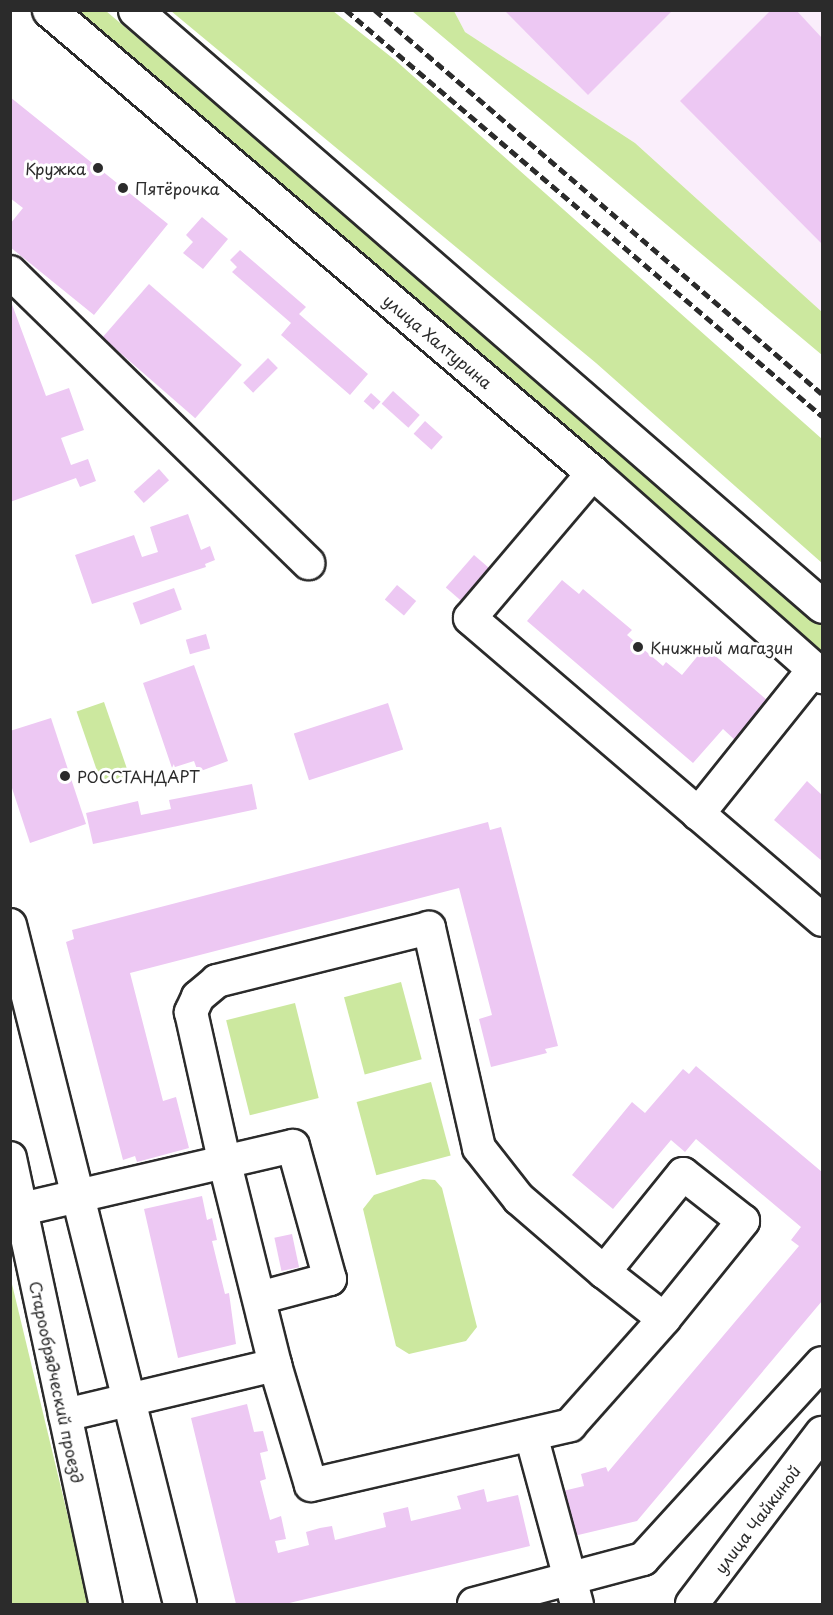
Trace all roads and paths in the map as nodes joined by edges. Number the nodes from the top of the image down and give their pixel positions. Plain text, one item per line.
1 (50, 10) edge
2 (135, 10) edge
3 (10, 272) edge
4 (594, 473) junction
5 (308, 563) dead end
6 (822, 606) edge
7 (818, 672) edge
8 (698, 814) junction
9 (822, 920) edge
10 (10, 925) edge
11 (10, 1158) edge
12 (225, 1164) junction
13 (79, 1196) junction
14 (22, 1209) junction
15 (604, 1272) junction
16 (258, 1298) junction
17 (664, 1319) junction
18 (822, 1363) edge
19 (275, 1365) junction
20 (130, 1398) junction
21 (64, 1415) junction
22 (822, 1433) edge
23 (531, 1435) junction
24 (574, 1591) edge
25 (106, 1605) edge
26 (180, 1605) edge
27 (474, 1605) edge
28 (692, 1605) edge

1 - 4 main road, улица Халтурина
2 - 6 main road
3 - 5 street
4 - 7 main road, улица Халтурина
4 - 8 street
7 - 8 street
8 - 9 street
10 - 13 street
11 - 14 street, Старообрядческий проезд
12 - 13 street
12 - 15 street
12 - 16 street
12 - 16 street
13 - 14 street
13 - 20 street
14 - 21 street, Старообрядческий проезд
15 - 17 street
15 - 17 street
16 - 19 street
17 - 23 street
18 - 24 street
19 - 20 street
19 - 23 street
20 - 21 street
20 - 26 street
21 - 25 street, Старообрядческий проезд
22 - 28 street, улица Чайкиной
23 - 24 street
24 - 27 street

